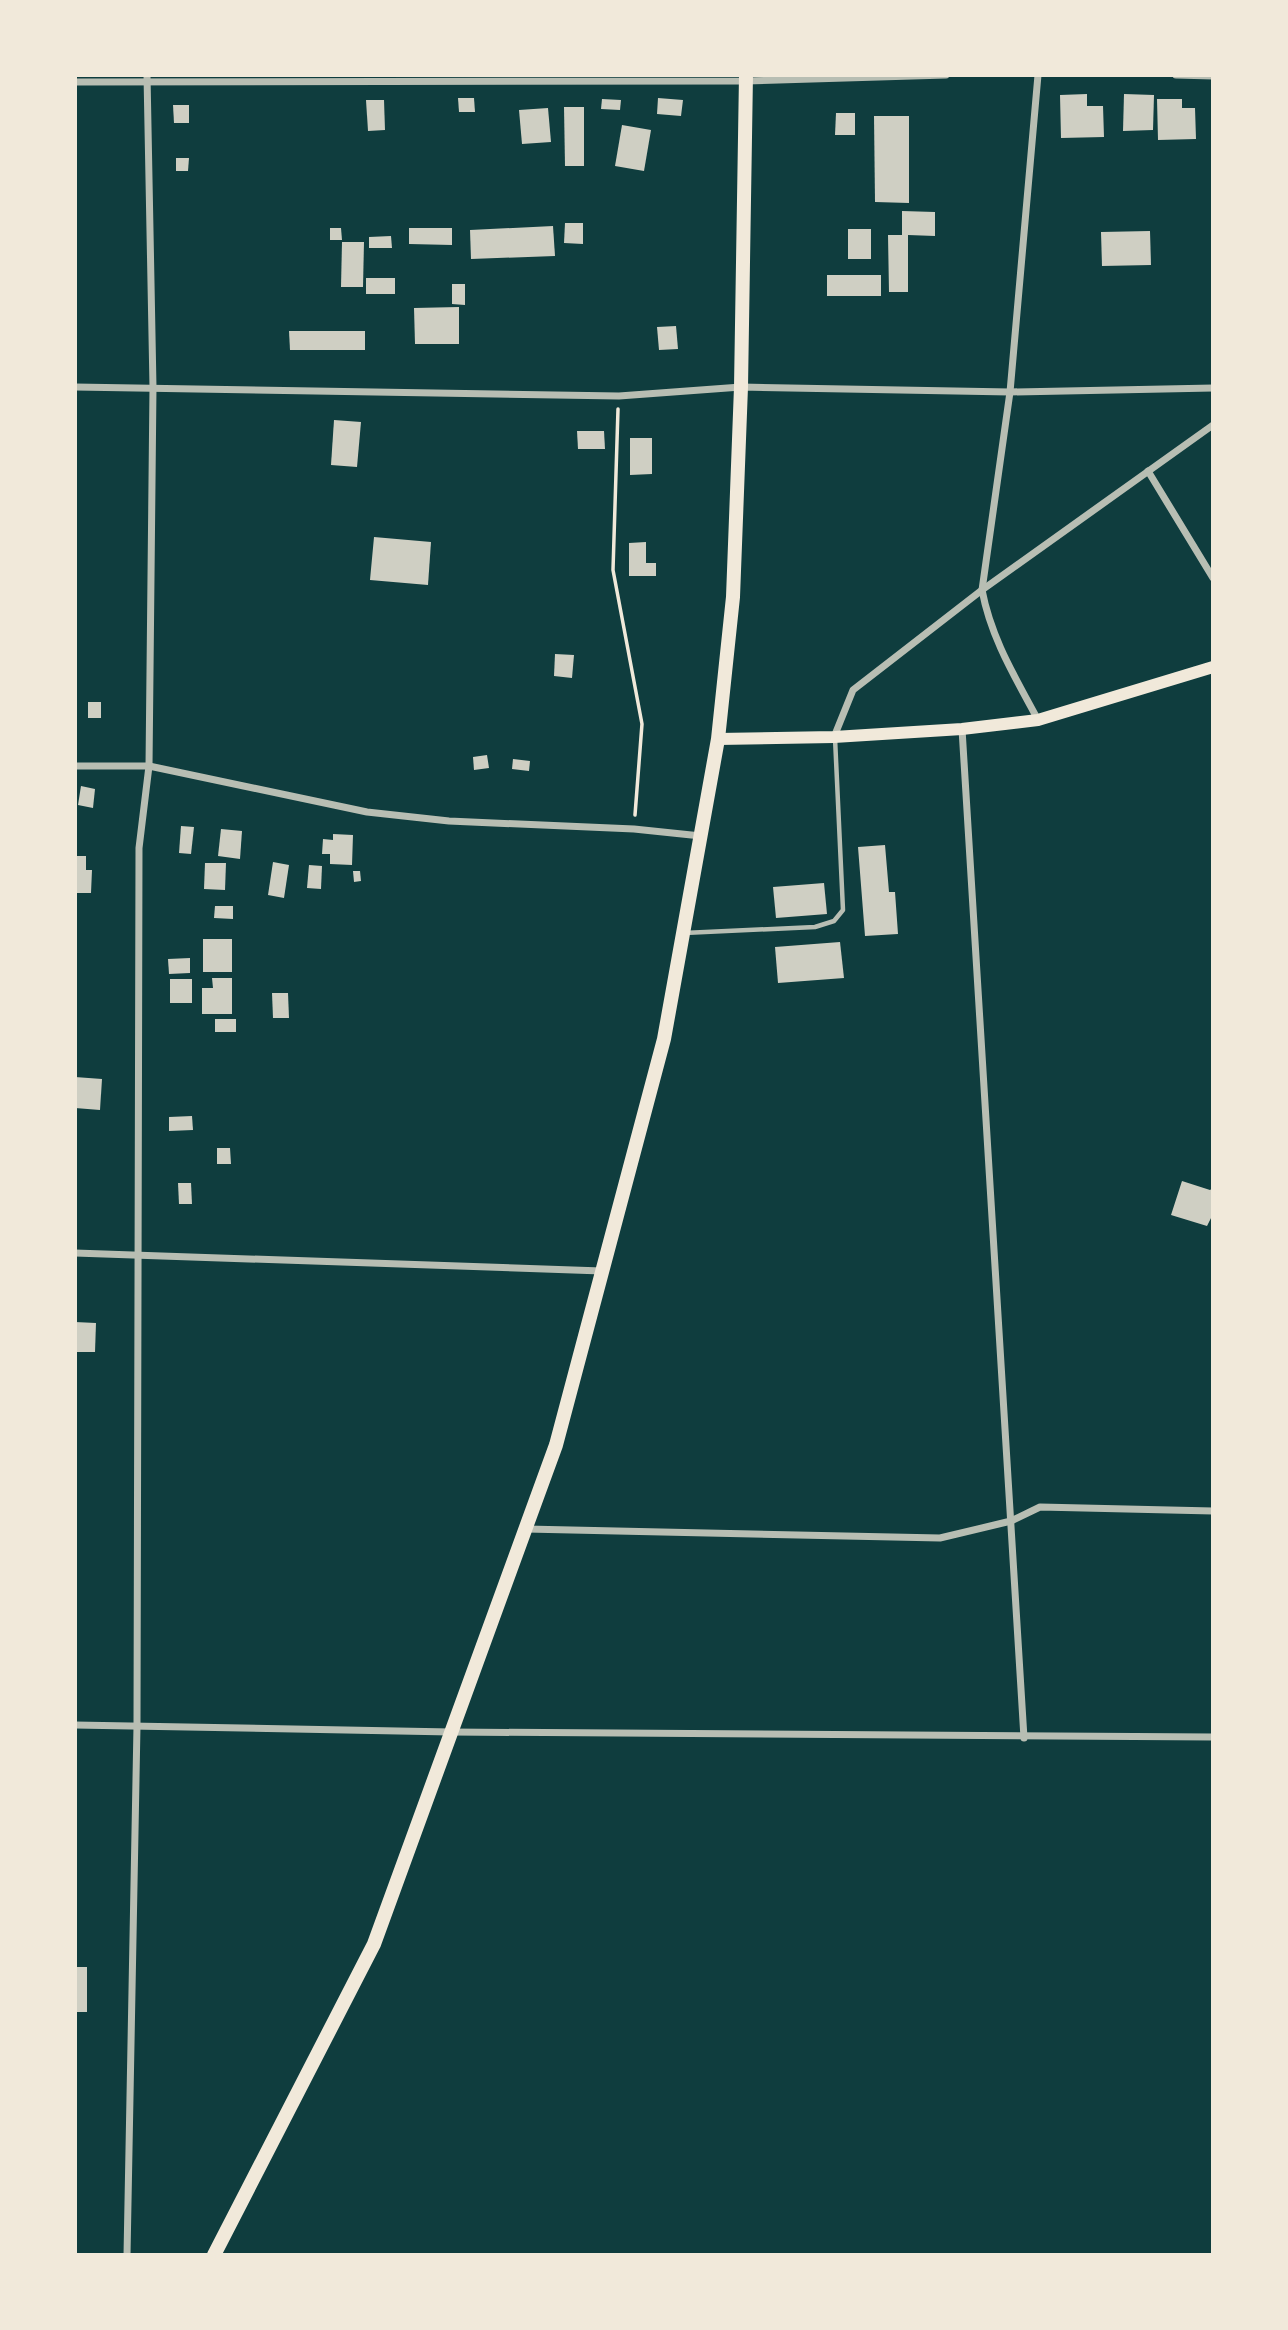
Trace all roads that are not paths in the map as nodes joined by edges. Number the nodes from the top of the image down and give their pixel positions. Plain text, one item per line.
1 (946, 75) edge
2 (1038, 75) edge
3 (1176, 75) edge
4 (1213, 76) edge
5 (418, 78) edge
6 (746, 78) edge
7 (147, 79) edge
8 (75, 82) edge
9 (75, 387) edge
10 (153, 387) junction
11 (741, 387) junction
12 (1213, 388) edge
13 (1010, 392) junction
14 (1213, 425) edge
15 (1147, 471) junction
16 (1213, 578) edge
17 (982, 590) junction
18 (1213, 667) edge
19 (1038, 720) junction
20 (962, 729) junction
21 (834, 737) junction
22 (718, 739) junction
23 (75, 766) edge
24 (149, 766) junction
25 (701, 836) junction
26 (683, 933) junction
27 (75, 1254) edge
28 (136, 1255) junction
29 (602, 1271) junction
30 (1213, 1511) edge
31 (1011, 1521) junction
32 (525, 1530) junction
33 (75, 1725) edge
34 (136, 1726) junction
35 (451, 1732) junction
36 (1213, 1737) edge
37 (1024, 1738) junction
38 (127, 2255) edge
39 (214, 2255) edge

1 - 6 street
2 - 13 street
3 - 4 street
5 - 6 street
5 - 7 street
6 - 11 main road
7 - 8 street
7 - 10 street
9 - 10 street
10 - 11 street
10 - 24 street
11 - 13 street
11 - 22 main road
12 - 13 street
13 - 17 street
14 - 15 street
15 - 16 street
15 - 17 street
17 - 19 street
17 - 21 street
18 - 19 main road
19 - 20 main road
20 - 21 main road
20 - 31 street
21 - 22 main road
21 - 26 lane
22 - 25 main road
23 - 24 street
24 - 25 street
24 - 28 street
25 - 26 main road
26 - 29 main road
27 - 28 street
28 - 29 street
28 - 34 street
29 - 32 main road
30 - 31 street
31 - 32 street
31 - 37 street
32 - 35 main road
33 - 34 street
34 - 35 street
34 - 38 street
35 - 37 street
35 - 39 main road
36 - 37 street

